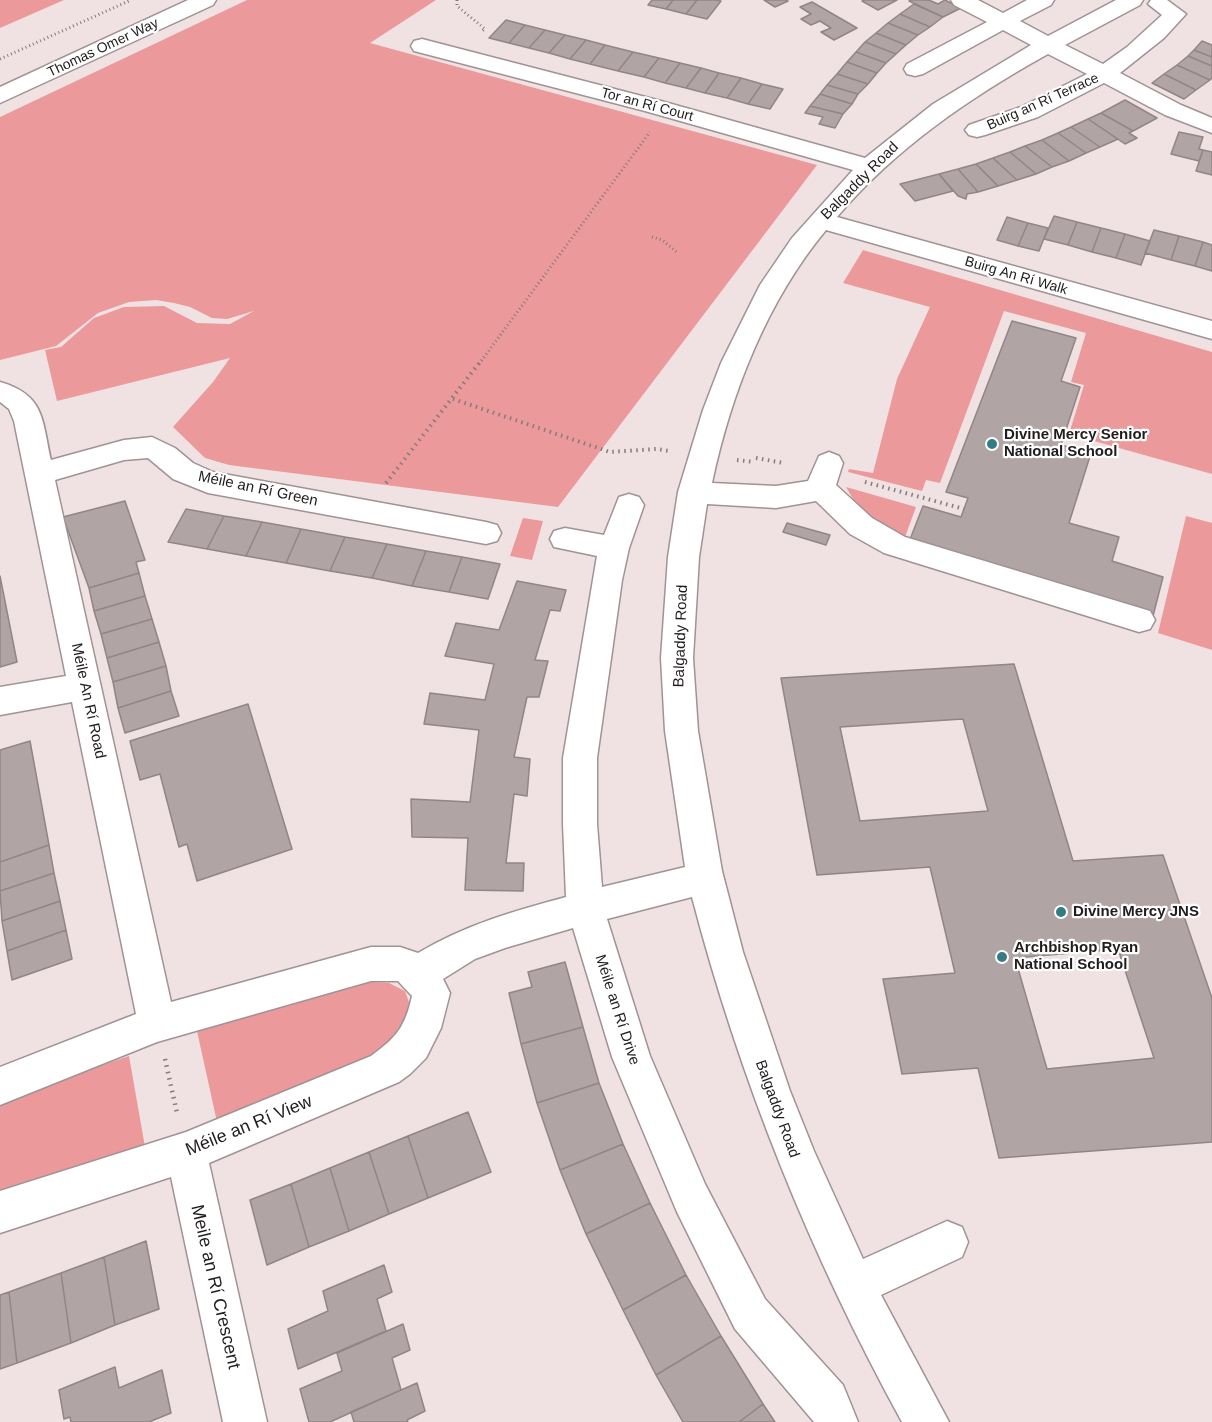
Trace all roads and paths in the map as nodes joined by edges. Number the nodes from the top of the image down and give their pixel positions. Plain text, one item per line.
1 (130, 0) edge
2 (161, 0) edge
3 (205, 0) edge
4 (962, 0) edge
5 (1043, 0) edge
6 (1146, 2) edge
7 (1001, 21) junction
8 (1049, 45) junction
9 (422, 46) dead end
10 (0, 59) edge
11 (915, 69) dead end
12 (0, 74) edge
13 (1105, 74) junction
14 (0, 96) edge
15 (655, 126) dead end
16 (1212, 126) edge
17 (977, 130) dead end
18 (870, 166) junction
19 (820, 220) junction
20 (652, 237) dead end
21 (678, 252) dead end
22 (1212, 330) edge
23 (0, 393) edge
24 (453, 399) junction
25 (656, 449) dead end
26 (40, 474) junction
27 (380, 492) dead end
28 (693, 492) junction
29 (629, 505) dead end
30 (486, 533) dead end
31 (565, 539) dead end
32 (614, 548) junction
33 (1139, 620) dead end
34 (84, 686) junction
35 (0, 701) edge
36 (706, 878) junction
37 (585, 908) junction
38 (419, 973) junction
39 (157, 1024) junction
40 (0, 1086) edge
41 (186, 1152) junction
42 (0, 1212) edge
43 (947, 1242) dead end
44 (854, 1285) junction
45 (245, 1422) edge
46 (836, 1422) edge
47 (927, 1422) edge

1 - 10 path
2 - 12 street, Thomas Omer Way
3 - 14 street, Thomas Omer Way
4 - 7 street
5 - 7 street
6 - 8 street, Balgaddy Road
6 - 13 street, Buirg an Rí Terrace
7 - 8 street
7 - 11 street
8 - 13 street
8 - 18 street, Balgaddy Road
9 - 18 street, Tor an Rí Court
13 - 16 street
13 - 17 street, Buirg an Rí Terrace
15 - 24 path
18 - 19 street, Balgaddy Road
19 - 22 street, Buirg An Rí Walk
19 - 28 street, Balgaddy Road
20 - 21 path
23 - 26 street, Méile An Rí Road
24 - 25 path
24 - 27 path
26 - 30 street, Méile an Rí Green
26 - 34 street, Méile An Rí Road
28 - 33 street
28 - 36 street, Balgaddy Road
29 - 32 street, Méile an Rí Drive
31 - 32 street
32 - 37 street, Méile an Rí Drive
34 - 35 street
34 - 39 street, Méile An Rí Road
36 - 37 street
36 - 44 street, Balgaddy Road
37 - 38 street
37 - 46 street, Méile an Rí Drive
38 - 39 street
38 - 41 street, Méile an Rí View
39 - 40 street
39 - 41 path
41 - 42 street, Méile an Rí View
41 - 45 street, Meile an Rí Crescent
43 - 44 street
44 - 47 street, Balgaddy Road

